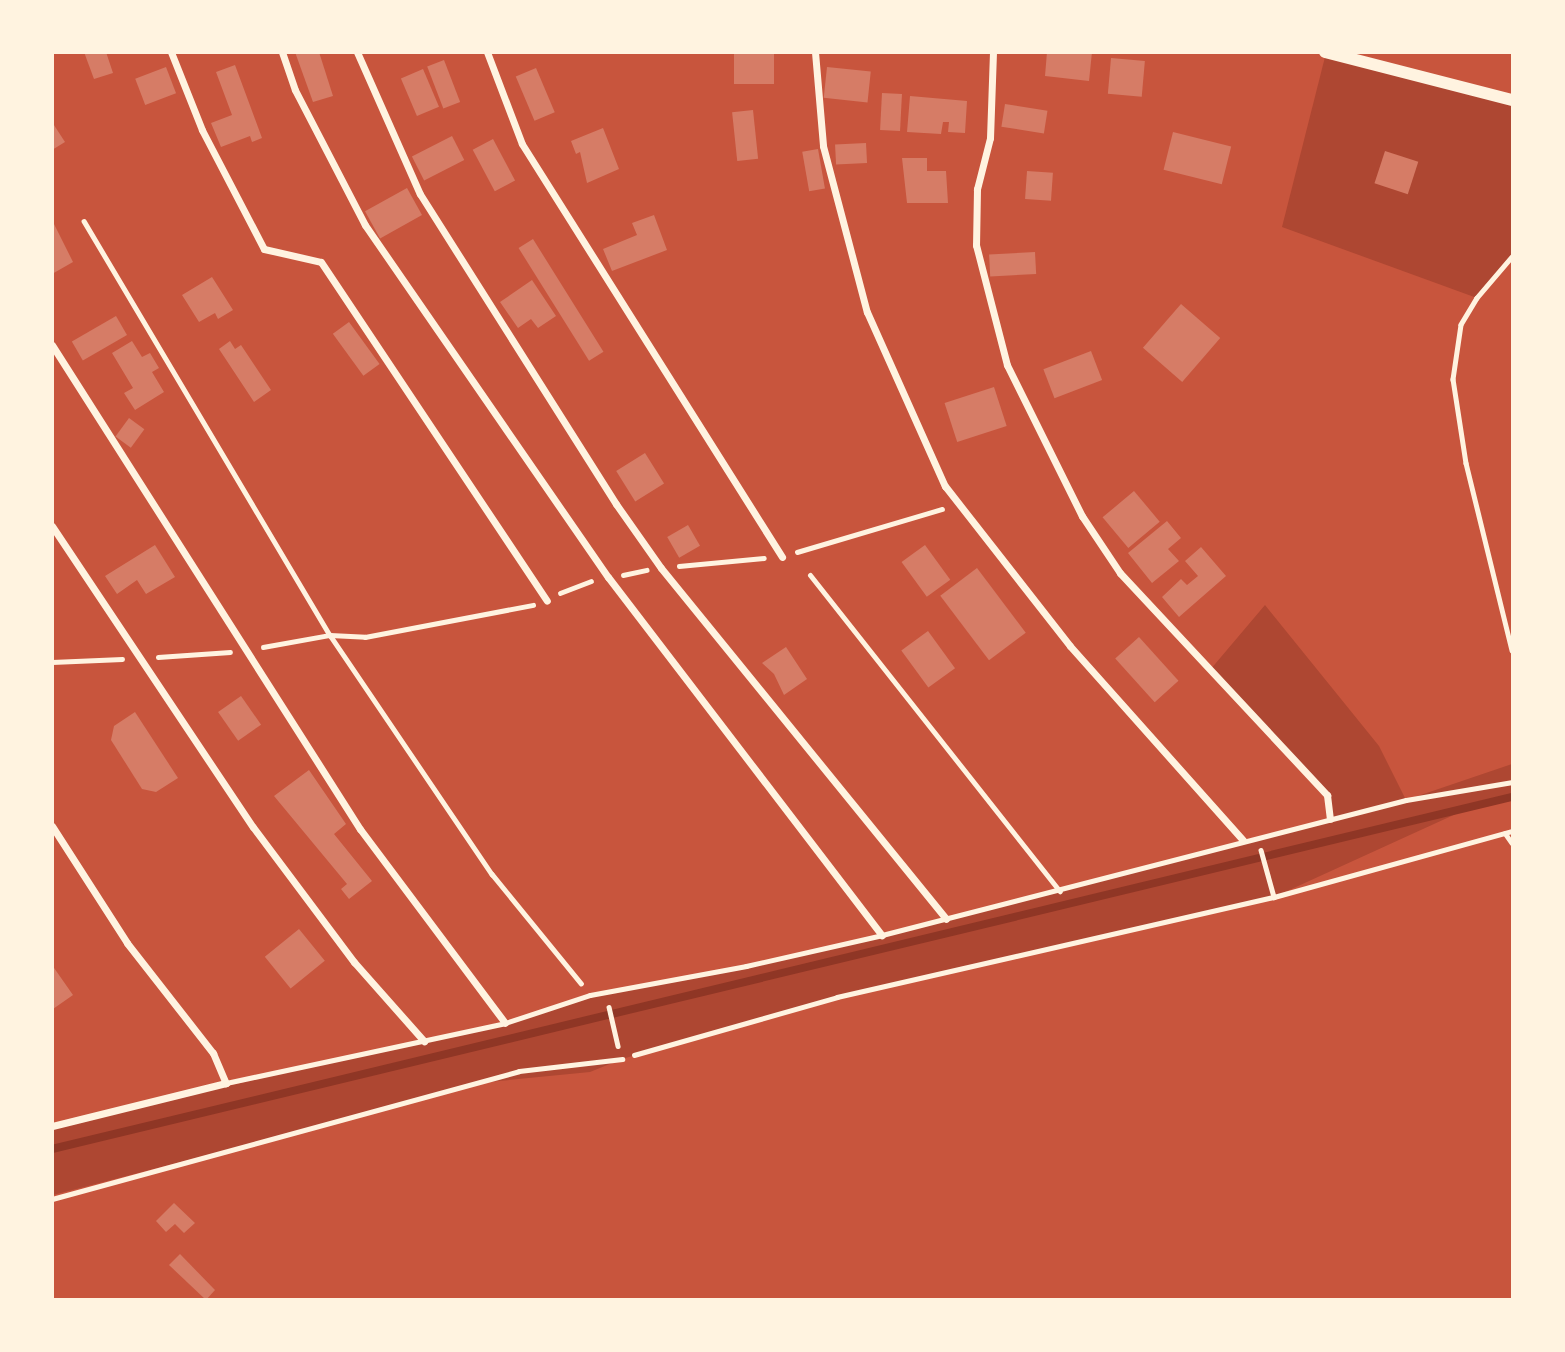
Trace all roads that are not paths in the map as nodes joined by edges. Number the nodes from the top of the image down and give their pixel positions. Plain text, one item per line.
1 (171, 52) edge
2 (282, 52) edge
3 (357, 52) edge
4 (487, 52) edge
5 (815, 52) edge
6 (993, 52) edge
7 (1325, 52) edge
8 (1513, 100) edge
9 (52, 345) edge
10 (52, 526) edge
11 (782, 556) road end
12 (810, 575) dead end
13 (547, 601) road end
14 (1513, 782) edge
15 (1331, 820) junction
16 (52, 825) edge
17 (1243, 840) junction
18 (1060, 891) junction
19 (946, 919) junction
20 (882, 935) junction
21 (505, 1023) junction
22 (424, 1041) junction
23 (622, 1059) road end
24 (226, 1083) junction
25 (52, 1126) edge
26 (52, 1199) edge

1 - 13 street
2 - 20 street
3 - 19 street
4 - 11 street
5 - 17 street
6 - 15 street
7 - 8 street
9 - 21 street
10 - 22 street
12 - 18 lane
14 - 15 lane
15 - 17 lane
16 - 24 street
17 - 18 lane
18 - 19 lane
19 - 20 lane
20 - 21 lane
21 - 22 lane
22 - 24 lane
23 - 26 lane
24 - 25 street

